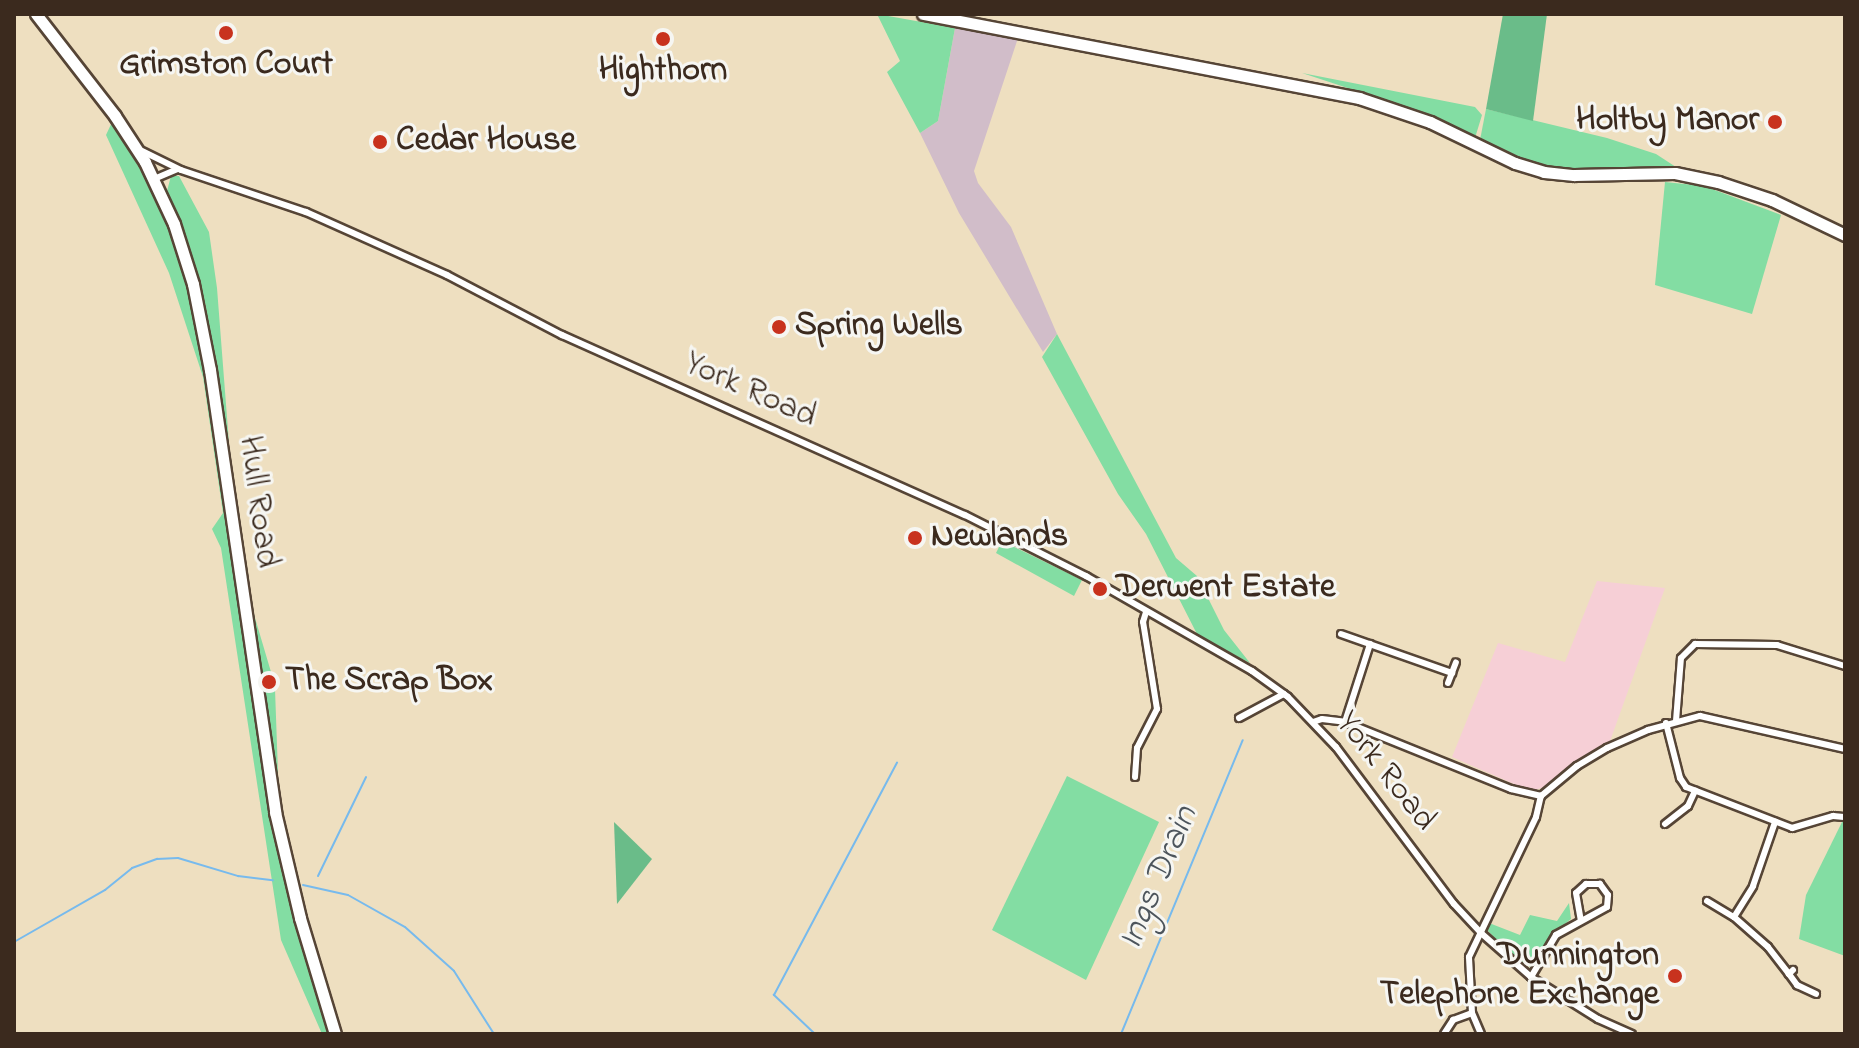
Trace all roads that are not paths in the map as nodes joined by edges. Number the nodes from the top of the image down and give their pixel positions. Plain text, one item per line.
1 (36, 14) edge
2 (923, 14) edge
3 (134, 145) junction
4 (181, 170) junction
5 (154, 179) junction
6 (1845, 235) edge
7 (1146, 612) junction
8 (1341, 634) dead end
9 (1370, 644) junction
10 (1456, 662) dead end
11 (1845, 666) edge
12 (1452, 673) junction
13 (1448, 683) dead end
14 (1284, 694) junction
15 (1239, 718) dead end
16 (1676, 721) junction
17 (1313, 722) junction
18 (1345, 722) junction
19 (1666, 723) junction
20 (1845, 749) edge
21 (1135, 777) dead end
22 (1695, 791) junction
23 (1541, 796) junction
24 (1844, 817) edge
25 (1775, 822) junction
26 (1665, 824) dead end
27 (1707, 901) dead end
28 (1734, 917) junction
29 (1581, 921) junction
30 (1481, 933) junction
31 (1531, 977) junction
32 (1816, 994) dead end
33 (1472, 1013) junction
34 (335, 1034) edge
35 (1444, 1034) edge
36 (1481, 1034) edge
37 (1632, 1034) edge

1 - 3 highway, Hull Road
2 - 6 highway
3 - 4 street, York Road
3 - 5 highway, Hull Road
4 - 5 street
4 - 7 street, York Road
5 - 34 highway, Hull Road
7 - 14 street, York Road
7 - 21 street
8 - 9 street
9 - 12 street
9 - 18 street
10 - 12 street
11 - 16 street
12 - 13 street
14 - 15 street
14 - 17 street, York Road
16 - 19 street
16 - 20 street
17 - 18 street
17 - 30 street, York Road
18 - 23 street
19 - 22 street
19 - 23 street
22 - 25 street
22 - 26 street
23 - 30 street
24 - 25 street
25 - 28 street
27 - 28 street
28 - 32 street
29 - 29 street
29 - 31 street
30 - 31 street, York Road
30 - 33 street
31 - 37 street, York Road
33 - 35 street
33 - 36 street

